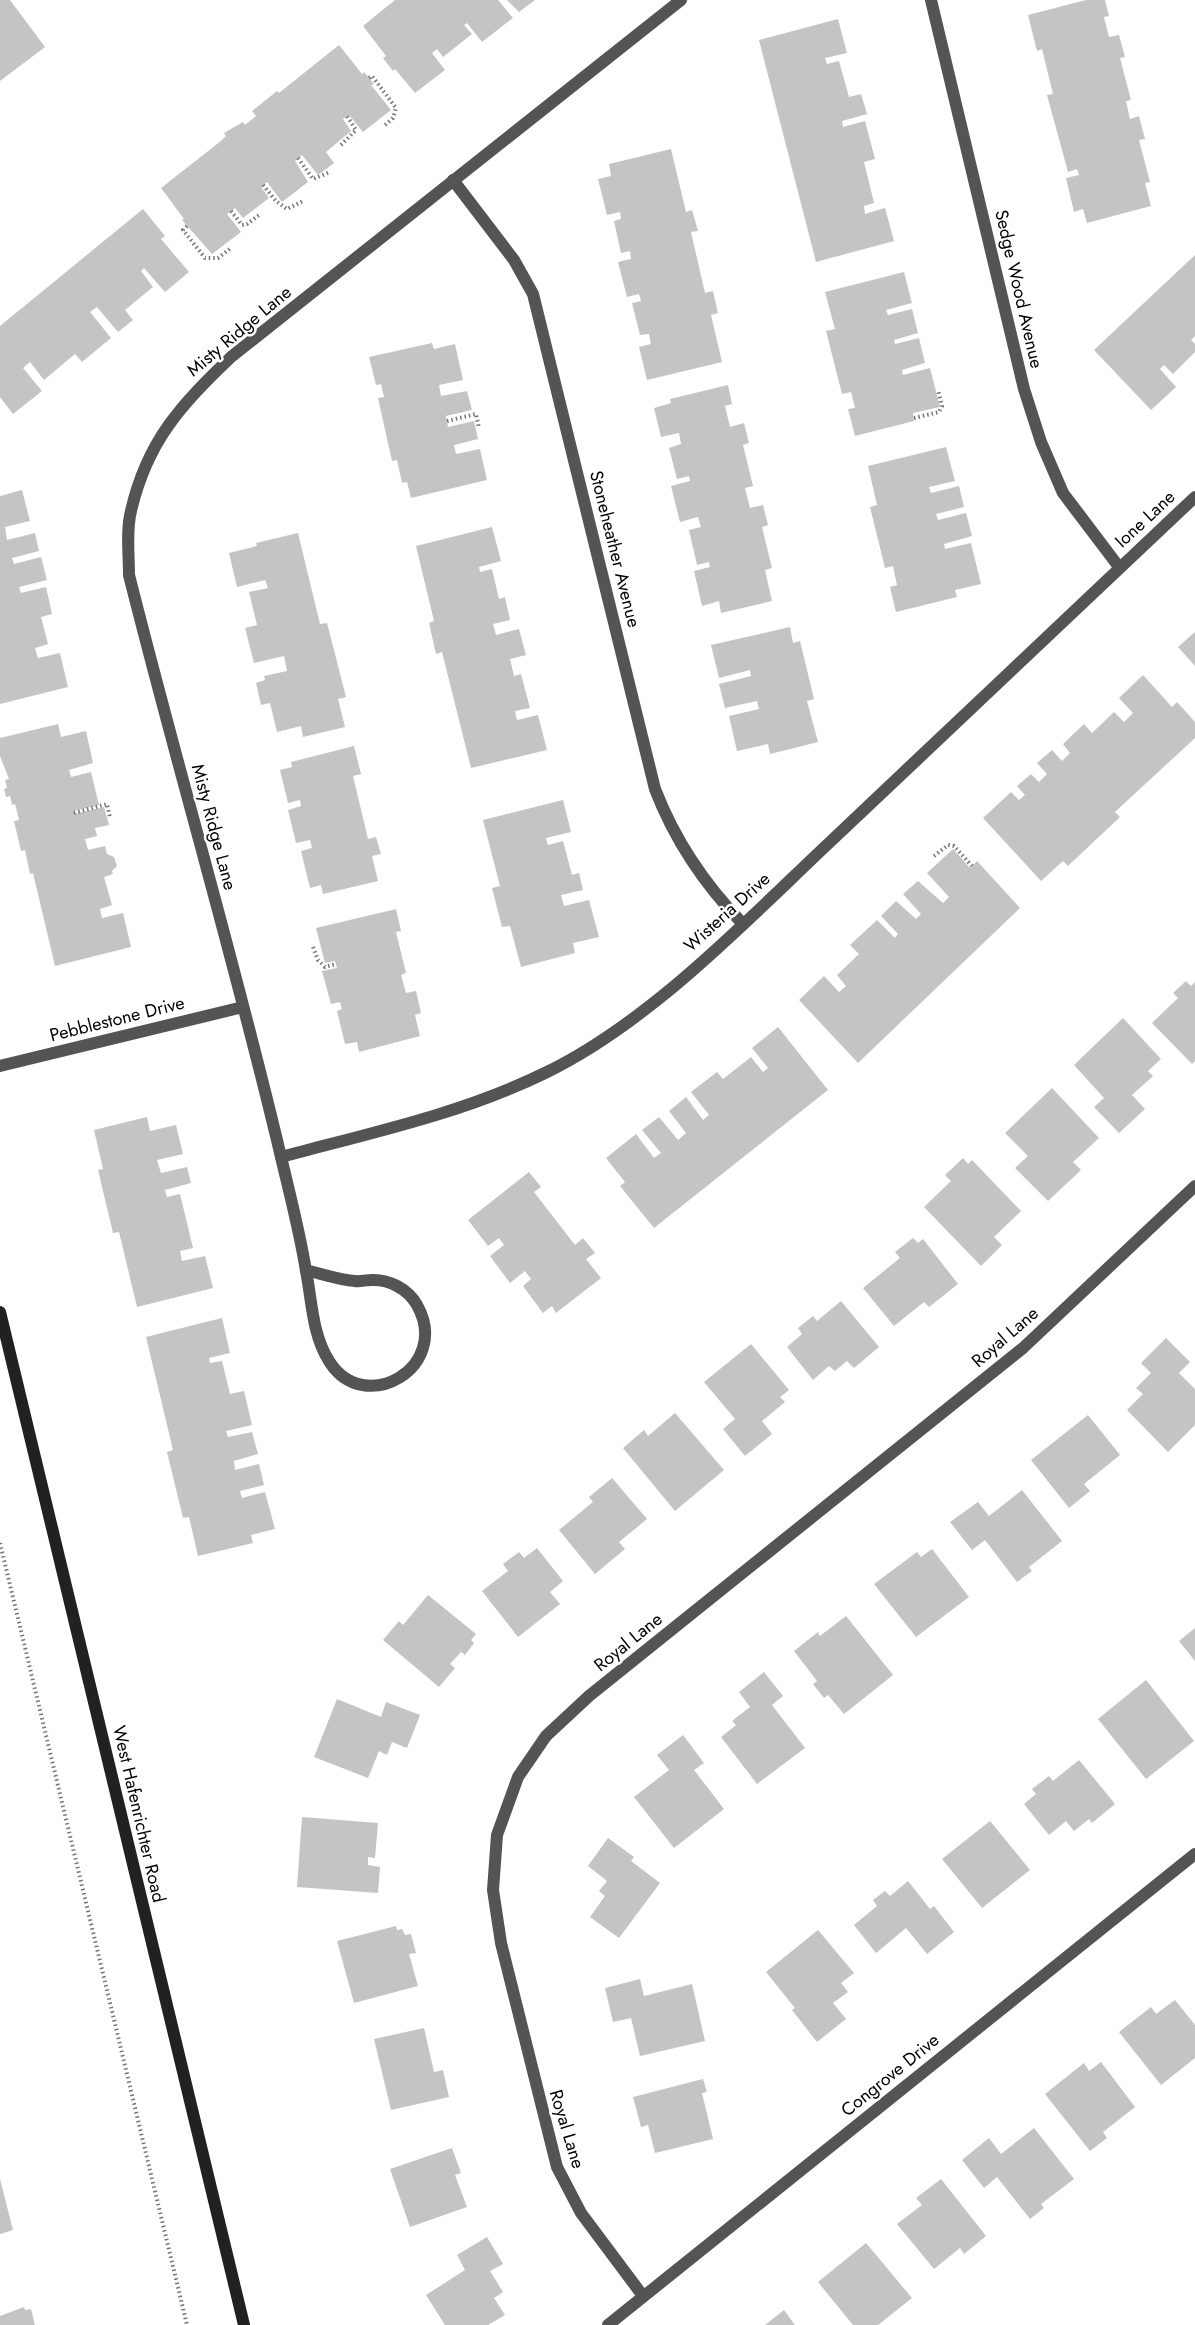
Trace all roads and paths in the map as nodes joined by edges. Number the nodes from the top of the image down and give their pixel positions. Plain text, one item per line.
1 (681, 0) edge
2 (931, 0) edge
3 (369, 78) dead end
4 (347, 116) dead end
5 (382, 127) dead end
6 (341, 145) dead end
7 (298, 158) dead end
8 (330, 172) dead end
9 (453, 180) junction
10 (263, 185) dead end
11 (303, 201) dead end
12 (231, 211) dead end
13 (259, 214) dead end
14 (187, 226) dead end
15 (231, 248) dead end
16 (938, 390) dead end
17 (914, 418) dead end
18 (447, 422) dead end
19 (479, 428) dead end
20 (1195, 497) edge
21 (1119, 567) junction
22 (74, 813) dead end
23 (110, 817) dead end
24 (934, 856) dead end
25 (972, 866) dead end
26 (743, 924) junction
27 (313, 946) dead end
28 (336, 964) dead end
29 (243, 1007) junction
30 (0, 1066) edge
31 (281, 1157) junction
32 (1195, 1186) edge
33 (306, 1270) junction
34 (0, 1312) edge
35 (0, 1543) edge
36 (1195, 1854) edge
37 (643, 2296) junction
38 (187, 2325) edge
39 (244, 2325) edge
40 (608, 2325) edge

1 - 9 street, Misty Ridge Lane
2 - 21 street, Sedge Wood Avenue
3 - 5 path
4 - 6 path
7 - 8 path
9 - 26 street, Stoneheather Avenue
9 - 29 street, Misty Ridge Lane
10 - 11 path
12 - 13 path
14 - 15 path
16 - 17 path
18 - 19 path
20 - 21 street, Ione Lane
21 - 26 street, Wisteria Drive
22 - 23 path
24 - 25 path
26 - 31 street, Wisteria Drive
27 - 28 path
29 - 30 street, Pebblestone Drive
29 - 31 street, Misty Ridge Lane
31 - 33 street, Misty Ridge Lane
32 - 37 street, Royal Lane
33 - 33 street, Misty Ridge Lane
34 - 39 street, West Hafenrichter Road
35 - 38 path
36 - 37 street, Congrove Drive
37 - 40 street, Congrove Drive

